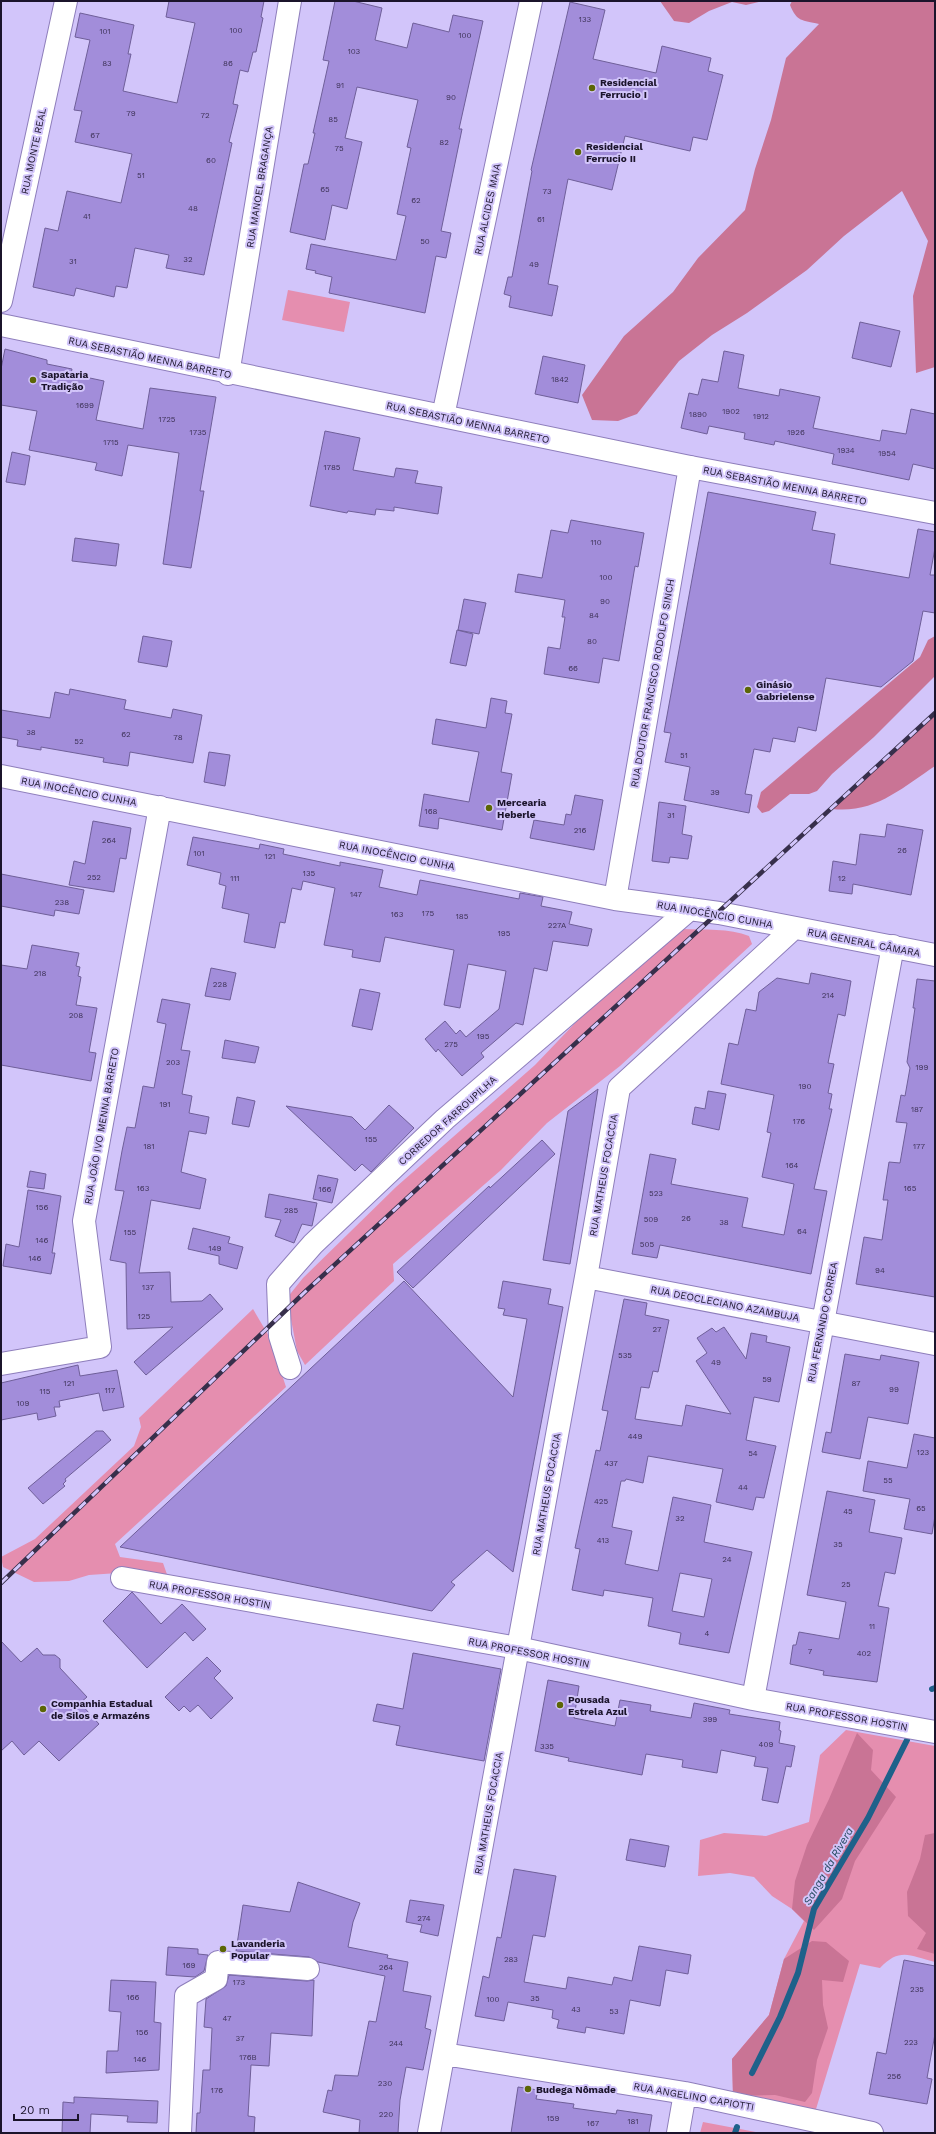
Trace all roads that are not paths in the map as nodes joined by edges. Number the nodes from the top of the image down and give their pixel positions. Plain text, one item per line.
1 (66, 1) edge
2 (290, 1) edge
3 (531, 1) edge
4 (1, 301) edge
5 (1, 325) edge
6 (228, 374) junction
7 (443, 416) junction
8 (690, 467) junction
9 (935, 513) edge
10 (1, 776) edge
11 (160, 807) junction
12 (615, 898) junction
13 (690, 909) junction
14 (794, 928) junction
15 (893, 946) junction
16 (935, 955) edge
17 (586, 1277) junction
18 (822, 1321) junction
19 (935, 1344) edge
20 (1, 1364) edge
21 (290, 1368) dead end
22 (122, 1578) dead end
23 (518, 1648) junction
24 (753, 1699) junction
25 (935, 1732) edge
26 (308, 1969) dead end
27 (444, 2054) junction
28 (685, 2093) junction
29 (180, 2133) edge
30 (429, 2133) edge
31 (678, 2133) edge
32 (872, 2133) edge

1 - 4 street, RUA MONTE REAL
2 - 6 street, RUA MANOEL BRAGANÇA
3 - 7 street, RUA ALCIDES MAIA
5 - 6 street, RUA SEBASTIÃO MENNA BARRETO
6 - 7 street, RUA SEBASTIÃO MENNA BARRETO
7 - 8 street, RUA SEBASTIÃO MENNA BARRETO
8 - 9 street, RUA SEBASTIÃO MENNA BARRETO
8 - 12 street, RUA DOUTOR FRANCISCO RODOLFO SINCH
10 - 11 street, RUA INOCÊNCIO CUNHA
11 - 12 street, RUA INOCÊNCIO CUNHA
11 - 20 street, RUA JOÃO IVO MENNA BARRETO
12 - 13 street, RUA INOCÊNCIO CUNHA
13 - 14 street, RUA INOCÊNCIO CUNHA
13 - 21 street, CORREDOR FARROUPILHA
14 - 15 street, RUA GENERAL CÂMARA
14 - 17 street, RUA MATHEUS FOCACCIA
15 - 16 street, RUA GENERAL CÂMARA
15 - 18 street, RUA FERNANDO CORREA
17 - 18 street, RUA DEOCLECIANO AZAMBUJA
17 - 23 street, RUA MATHEUS FOCACCIA
18 - 19 street, RUA DEOCLECIANO AZAMBUJA
18 - 24 street, RUA FERNANDO CORREA
22 - 23 street, RUA PROFESSOR HOSTIN
23 - 24 street, RUA PROFESSOR HOSTIN
23 - 27 street, RUA MATHEUS FOCACCIA
24 - 25 street, RUA PROFESSOR HOSTIN
26 - 29 street
27 - 28 street, RUA ANGELINO CAPIOTTI
27 - 30 street, RUA MATHEUS FOCACCIA
28 - 31 street
28 - 32 street, RUA ANGELINO CAPIOTTI

